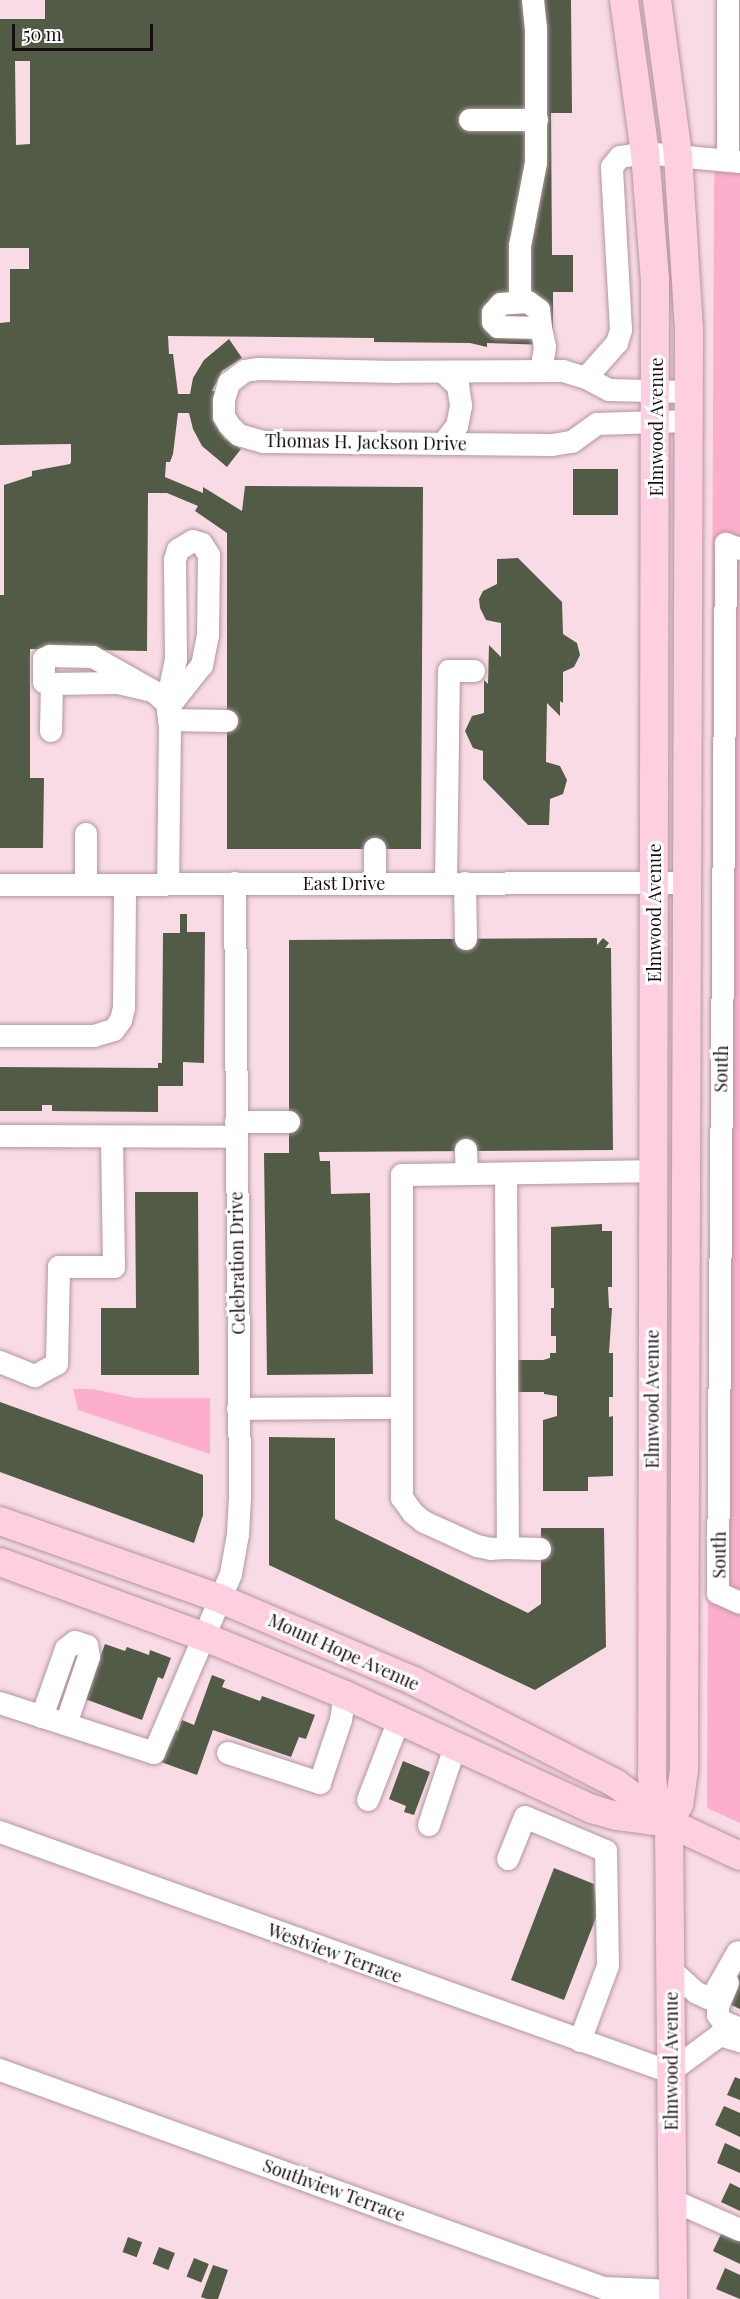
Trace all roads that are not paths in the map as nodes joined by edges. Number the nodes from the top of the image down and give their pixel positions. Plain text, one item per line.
1 (533, 0) edge
2 (624, 0) edge
3 (657, 0) edge
4 (728, 0) edge
5 (470, 120) dead end
6 (537, 120) junction
7 (645, 153) junction
8 (678, 155) junction
9 (734, 161) edge
10 (520, 302) junction
11 (541, 328) junction
12 (541, 371) junction
13 (443, 372) junction
14 (586, 378) junction
15 (656, 392) junction
16 (688, 392) junction
17 (688, 420) junction
18 (656, 421) junction
19 (443, 444) junction
20 (733, 546) edge
21 (474, 670) dead end
22 (164, 705) junction
23 (227, 721) dead end
24 (51, 731) dead end
25 (86, 834) dead end
26 (375, 849) dead end
27 (235, 883) junction
28 (375, 883) junction
29 (456, 883) junction
30 (655, 883) junction
31 (687, 883) junction
32 (168, 884) junction
33 (0, 885) edge
34 (86, 885) junction
35 (125, 885) junction
36 (731, 905) edge
37 (466, 939) dead end
38 (0, 1036) edge
39 (290, 1122) dead end
40 (235, 1130) junction
41 (0, 1136) edge
42 (112, 1137) junction
43 (466, 1150) dead end
44 (652, 1171) junction
45 (467, 1174) junction
46 (506, 1174) junction
47 (730, 1218) edge
48 (0, 1362) edge
49 (400, 1408) junction
50 (238, 1409) junction
51 (0, 1521) edge
52 (508, 1548) junction
53 (540, 1549) dead end
54 (0, 1562) edge
55 (221, 1599) junction
56 (740, 1603) edge
57 (205, 1637) junction
58 (345, 1695) junction
59 (0, 1703) edge
60 (42, 1717) junction
61 (399, 1720) junction
62 (66, 1724) junction
63 (455, 1746) junction
64 (228, 1753) dead end
65 (540, 1785) junction
66 (368, 1800) dead end
67 (525, 1817) junction
68 (669, 1823) junction
69 (429, 1825) dead end
70 (0, 1832) edge
71 (740, 1856) edge
72 (508, 1859) dead end
73 (739, 1950) edge
74 (670, 1969) junction
75 (740, 2029) edge
76 (580, 2041) junction
77 (740, 2041) edge
78 (705, 2048) junction
79 (740, 2052) edge
80 (0, 2070) edge
81 (670, 2072) junction
82 (672, 2200) junction
83 (740, 2230) edge
84 (672, 2295) edge

1 - 6 street
2 - 7 main road, Elmwood Avenue
3 - 8 main road, Elmwood Avenue
4 - 9 street
5 - 6 street
6 - 10 street
7 - 8 street
7 - 14 street
7 - 15 main road, Elmwood Avenue
8 - 9 street
8 - 16 main road, Elmwood Avenue
10 - 11 street
10 - 11 street
11 - 12 street
12 - 13 street, Thomas H. Jackson Drive
12 - 14 street, Thomas H. Jackson Drive
13 - 19 street
13 - 19 street, Thomas H. Jackson Drive
14 - 15 street, Thomas H. Jackson Drive
15 - 16 street, Thomas H. Jackson Drive
15 - 18 main road, Elmwood Avenue
16 - 17 main road, Elmwood Avenue
17 - 18 street, Thomas H. Jackson Drive
17 - 31 main road, Elmwood Avenue
18 - 19 street, Thomas H. Jackson Drive
18 - 30 main road, Elmwood Avenue
20 - 36 street, South
21 - 29 street
22 - 22 street
22 - 23 street
22 - 24 street
22 - 32 street
25 - 34 street
26 - 28 street
27 - 28 street, East Drive
27 - 32 street, East Drive
27 - 40 street, Celebration Drive
28 - 29 street, East Drive
29 - 30 street, East Drive
29 - 37 street
30 - 31 street, East Drive
30 - 44 main road, Elmwood Avenue
31 - 68 main road, Elmwood Avenue
32 - 35 street, East Drive
33 - 34 street, East Drive
34 - 35 street, East Drive
35 - 38 street
36 - 47 street, South
39 - 40 street
40 - 42 street
40 - 50 street, Celebration Drive
41 - 42 street
42 - 48 street
43 - 45 street
44 - 46 street
44 - 68 main road, Elmwood Avenue
45 - 46 street
45 - 49 street
46 - 52 street
47 - 56 street, South
49 - 50 street
49 - 52 street
50 - 55 street, Celebration Drive
51 - 55 main road, Mount Hope Avenue
52 - 53 street
54 - 57 main road, Mount Hope Avenue
55 - 57 street, Celebration Drive
55 - 68 main road, Mount Hope Avenue
57 - 58 main road, Mount Hope Avenue
57 - 62 street, Celebration Drive
58 - 61 main road, Mount Hope Avenue
58 - 64 street
59 - 60 street
60 - 62 street
60 - 62 street
61 - 63 main road, Mount Hope Avenue
61 - 66 street
63 - 65 main road, Mount Hope Avenue
63 - 69 street
65 - 67 street
65 - 68 main road, Mount Hope Avenue
67 - 72 street
67 - 76 street
68 - 71 main road, Mount Hope Avenue
68 - 74 main road, Elmwood Avenue
70 - 76 street, Westview Terrace
73 - 74 street
73 - 75 street
74 - 81 main road, Elmwood Avenue
76 - 81 street, Westview Terrace
77 - 78 street
78 - 79 street
78 - 81 street
80 - 84 street, Southview Terrace
81 - 82 main road, Elmwood Avenue
82 - 83 street
82 - 84 main road, Elmwood Avenue

